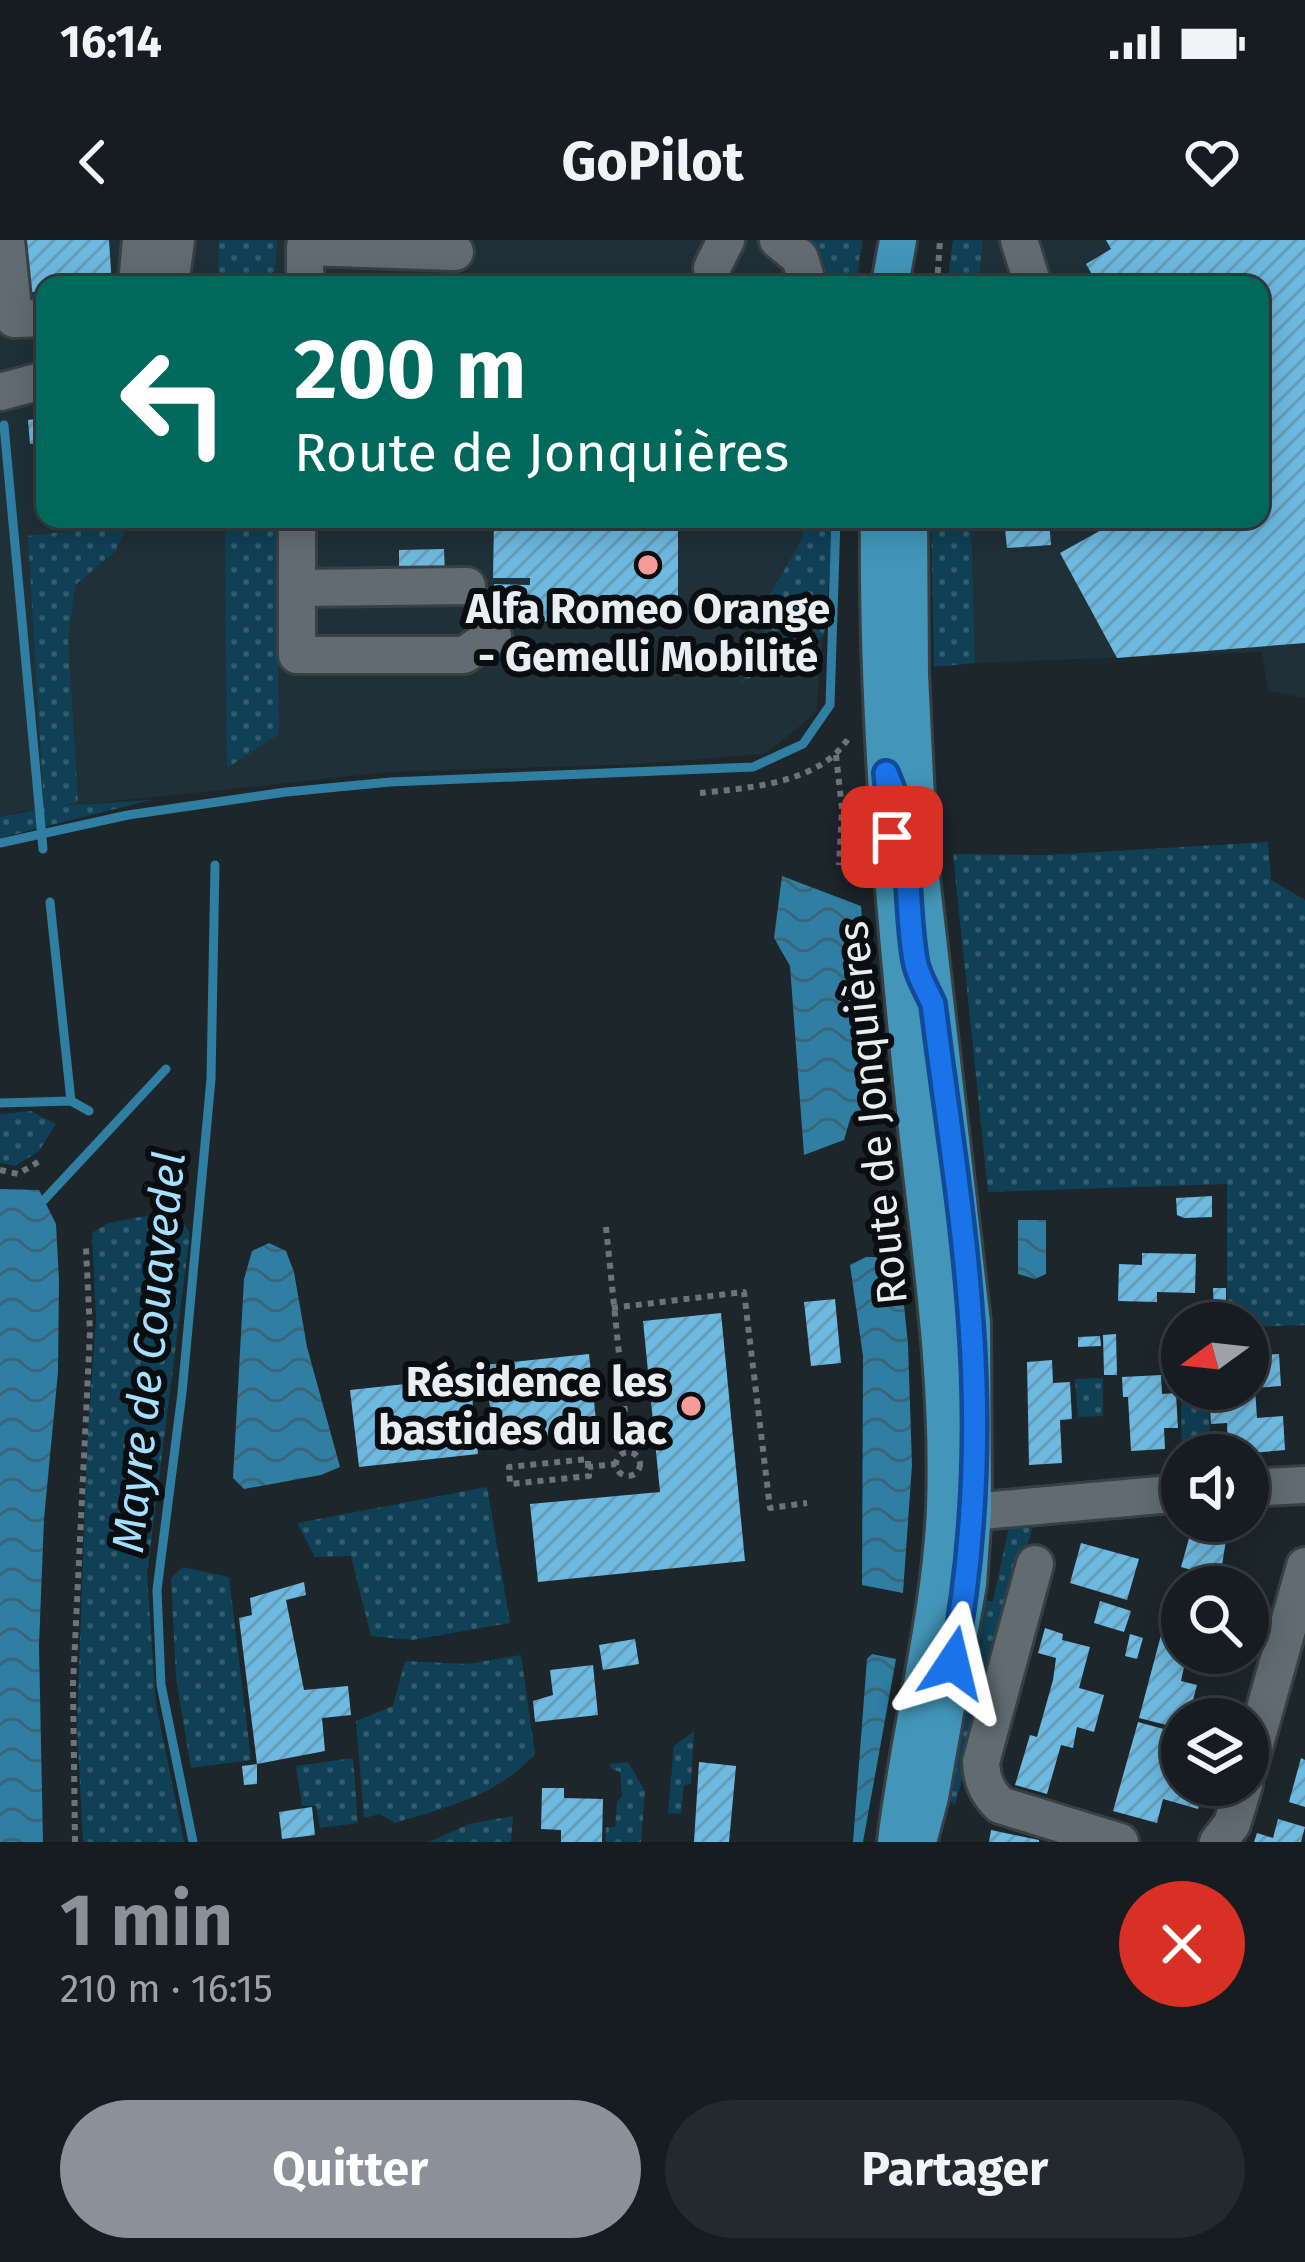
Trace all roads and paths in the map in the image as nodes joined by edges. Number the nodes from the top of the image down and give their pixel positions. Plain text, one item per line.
1 (6, 240) edge
2 (141, 240) edge
3 (176, 240) edge
4 (778, 240) edge
5 (898, 240) edge
6 (913, 240) edge
7 (940, 240) edge
8 (1019, 240) edge
9 (455, 252) dead end
10 (138, 276) edge
11 (171, 276) edge
12 (305, 276) edge
13 (805, 276) edge
14 (892, 276) edge
15 (913, 276) edge
16 (938, 276) edge
17 (1030, 276) edge
18 (36, 318) edge
19 (36, 382) edge
20 (0, 392) edge
21 (297, 528) edge
22 (879, 528) edge
23 (908, 528) edge
24 (467, 586) dead end
25 (300, 588) junction
26 (493, 636) dead end
27 (911, 705) junction
28 (856, 723) dead end
29 (836, 755) junction
30 (700, 793) dead end
31 (893, 806) junction
32 (839, 865) dead end
33 (933, 1004) junction
34 (43, 1159) dead end
35 (0, 1171) edge
36 (606, 1226) dead end
37 (86, 1248) dead end
38 (612, 1308) junction
39 (944, 1372) junction
40 (629, 1452) junction
41 (616, 1464) junction
42 (588, 1467) junction
43 (1305, 1485) edge
44 (1269, 1487) edge
45 (1161, 1495) edge
46 (807, 1503) dead end
47 (973, 1510) junction
48 (941, 1552) junction
49 (1035, 1564) dead end
50 (1305, 1566) edge
51 (962, 1618) junction
52 (928, 1652) junction
53 (1268, 1698) edge
54 (1238, 1806) edge
55 (1114, 1841) edge
56 (75, 1842) edge
57 (896, 1842) edge
58 (918, 1842) edge
59 (1218, 1842) edge

1 - 18 street
2 - 10 street
3 - 11 street
4 - 13 street
5 - 14 main road
6 - 15 main road
7 - 16 path
8 - 17 street
9 - 12 street
19 - 20 street
21 - 25 street
22 - 31 main road, Route de Jonquières
23 - 27 main road, Route de Jonquières
24 - 25 street
25 - 26 street
27 - 31 main road
27 - 33 main road, Route de Jonquières
28 - 29 path
29 - 30 path
29 - 32 path
31 - 33 street, Route de Jonquières
31 - 39 main road, Route de Jonquières
33 - 47 main road, Route de Jonquières
34 - 35 path
36 - 38 path
37 - 56 path
38 - 40 path
38 - 46 path
39 - 47 street, Route de Jonquières
39 - 48 main road, Route de Jonquières
40 - 41 path
40 - 41 path
41 - 42 path
42 - 42 path
43 - 44 street
45 - 47 street
47 - 48 main road
47 - 51 main road, Route de Jonquières
48 - 52 main road, Route de Jonquières
49 - 55 street
50 - 53 street
51 - 52 main road
51 - 58 main road, Route de Jonquières
52 - 57 main road, Route de Jonquières
54 - 59 street

